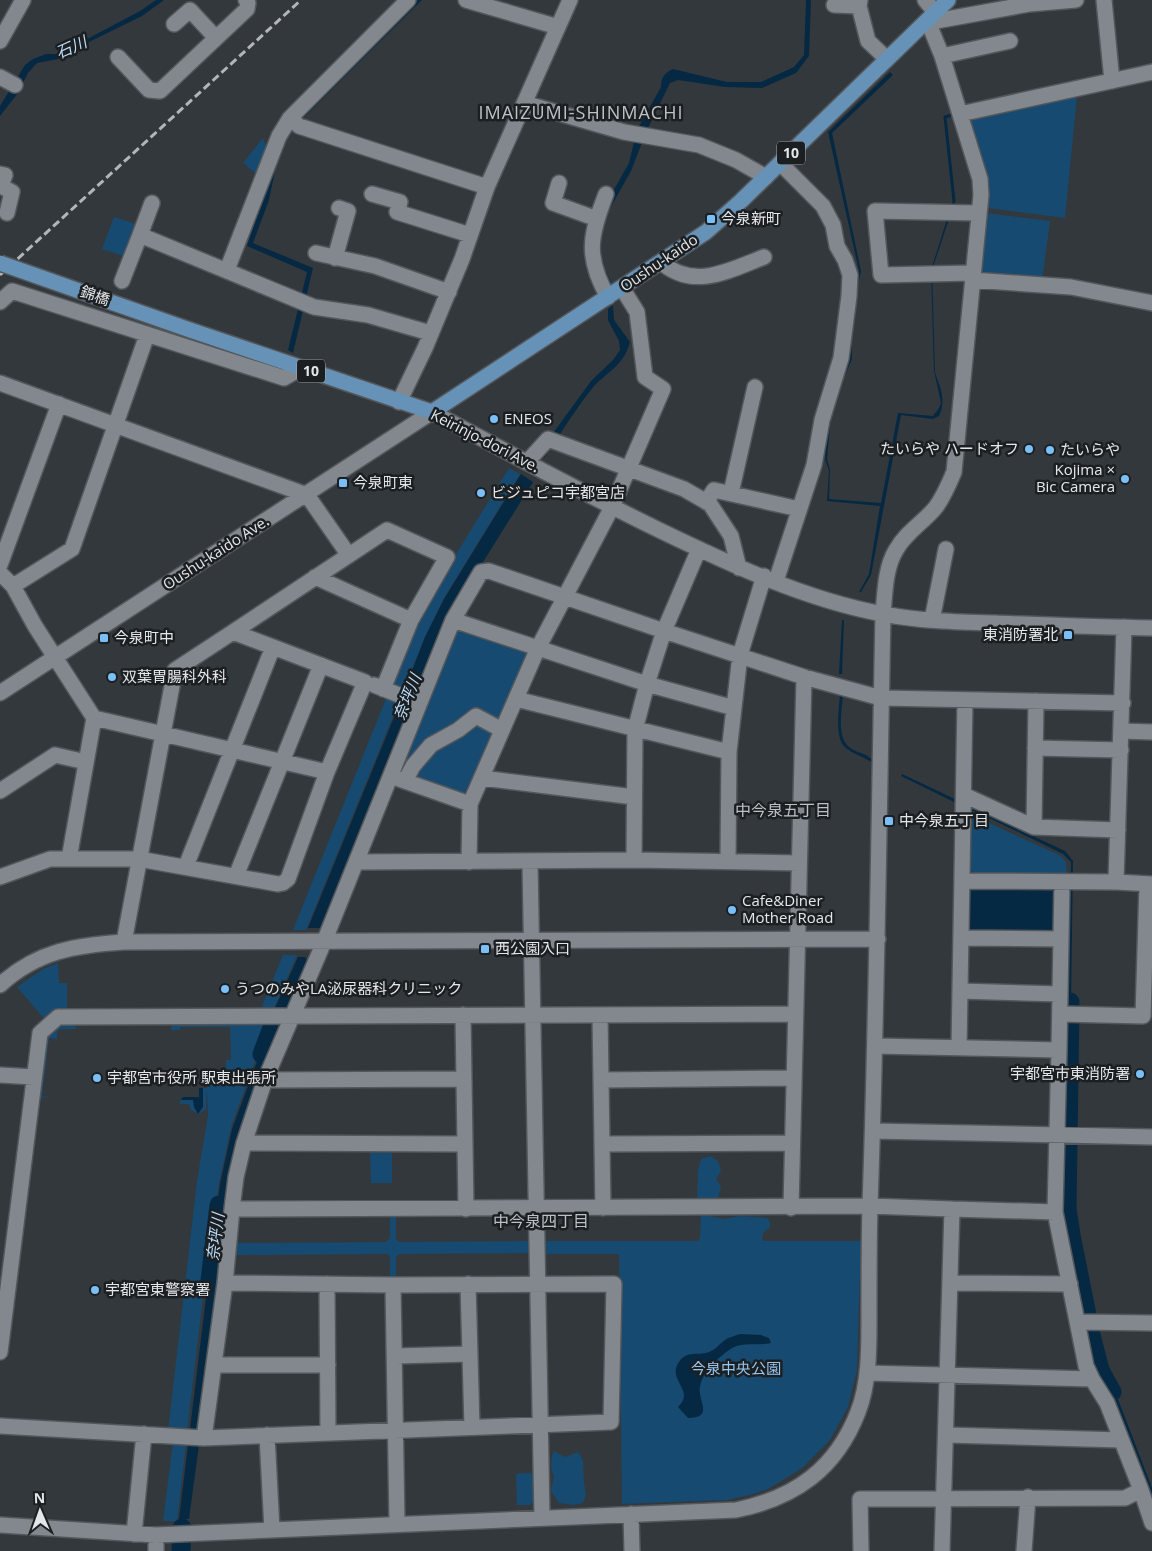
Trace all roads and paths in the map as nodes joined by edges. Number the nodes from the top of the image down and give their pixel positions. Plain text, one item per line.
1 (23, 0) edge
2 (246, 0) edge
3 (408, 0) edge
4 (466, 0) edge
5 (570, 0) edge
6 (925, 0) edge
7 (948, 0) edge
8 (1076, 0) edge
9 (1104, 0) edge
10 (859, 3) edge
11 (834, 5) dead end
12 (930, 17) junction
13 (174, 24) dead end
14 (558, 27) junction
15 (216, 38) junction
16 (0, 41) edge
17 (1010, 41) dead end
18 (942, 56) junction
19 (118, 57) dead end
20 (887, 59) junction
21 (1152, 72) edge
22 (0, 77) edge
23 (1112, 81) junction
24 (15, 85) dead end
25 (524, 103) junction
26 (960, 114) junction
27 (290, 118) junction
28 (780, 163) junction
29 (0, 174) edge
30 (766, 177) junction
31 (559, 184) dead end
32 (487, 187) junction
33 (372, 194) dead end
34 (606, 194) dead end
35 (152, 203) dead end
36 (339, 208) dead end
37 (979, 212) junction
38 (7, 213) dead end
39 (597, 219) junction
40 (140, 235) junction
41 (470, 235) junction
42 (316, 254) dead end
43 (764, 257) dead end
44 (335, 258) junction
45 (661, 262) junction
46 (0, 263) edge
47 (227, 270) junction
48 (973, 276) junction
49 (122, 281) dead end
50 (448, 292) junction
51 (615, 292) junction
52 (0, 302) edge
53 (1152, 303) edge
54 (190, 330) joint
55 (430, 333) junction
56 (147, 335) junction
57 (301, 368) junction
58 (0, 383) edge
59 (755, 387) dead end
60 (399, 402) junction
61 (59, 404) junction
62 (432, 412) junction
63 (116, 424) junction
64 (527, 462) junction
65 (627, 469) junction
66 (731, 493) junction
67 (307, 495) junction
68 (706, 502) junction
69 (612, 506) junction
70 (799, 509) junction
71 (946, 548) dead end
72 (699, 549) junction
73 (348, 554) junction
74 (0, 565) edge
75 (739, 568) junction
76 (0, 573) edge
77 (314, 576) junction
78 (770, 579) junction
79 (13, 586) junction
80 (564, 597) junction
81 (883, 614) junction
82 (411, 620) junction
83 (453, 620) junction
84 (932, 620) junction
85 (1124, 627) junction
86 (1152, 628) edge
87 (664, 631) junction
88 (234, 632) junction
89 (273, 647) junction
90 (538, 648) junction
91 (740, 655) junction
92 (55, 658) junction
93 (321, 665) junction
94 (804, 677) junction
95 (365, 682) junction
96 (647, 684) junction
97 (382, 689) junction
98 (0, 693) edge
99 (881, 698) junction
100 (516, 699) junction
101 (965, 700) junction
102 (1036, 701) junction
103 (420, 703) junction
104 (1122, 703) junction
105 (734, 708) junction
106 (94, 718) junction
107 (502, 730) junction
108 (635, 730) junction
109 (1121, 731) junction
110 (1152, 732) edge
111 (163, 733) junction
112 (1035, 748) junction
113 (232, 750) junction
114 (1121, 750) junction
115 (729, 752) junction
116 (281, 761) junction
117 (86, 762) junction
118 (327, 772) junction
119 (390, 776) junction
120 (482, 778) junction
121 (405, 782) junction
122 (0, 791) edge
123 (634, 797) junction
124 (963, 802) junction
125 (470, 804) junction
126 (1034, 828) junction
127 (1118, 830) junction
128 (69, 859) junction
129 (140, 859) junction
130 (634, 860) junction
131 (356, 862) junction
132 (469, 862) junction
133 (530, 862) junction
134 (728, 862) junction
135 (799, 862) junction
136 (186, 866) junction
137 (1, 876) edge
138 (236, 876) junction
139 (962, 881) junction
140 (1062, 882) junction
141 (1116, 882) junction
142 (1150, 884) edge
143 (797, 938) junction
144 (961, 938) junction
145 (878, 939) junction
146 (1061, 939) junction
147 (532, 940) junction
148 (124, 942) junction
149 (324, 942) junction
150 (0, 985) edge
151 (960, 991) junction
152 (1060, 994) junction
153 (795, 1014) junction
154 (1060, 1014) junction
155 (293, 1015) junction
156 (463, 1015) junction
157 (533, 1015) junction
158 (600, 1015) junction
159 (875, 1046) junction
160 (959, 1048) junction
161 (1059, 1050) junction
162 (0, 1075) edge
163 (34, 1077) junction
164 (793, 1078) junction
165 (464, 1079) junction
166 (265, 1080) junction
167 (601, 1080) junction
168 (873, 1131) junction
169 (1058, 1135) junction
170 (1152, 1137) edge
171 (792, 1143) junction
172 (244, 1144) junction
173 (465, 1144) junction
174 (602, 1144) junction
175 (870, 1206) junction
176 (537, 1208) junction
177 (603, 1208) junction
178 (791, 1208) junction
179 (232, 1209) junction
180 (466, 1209) junction
181 (952, 1209) junction
182 (1055, 1212) junction
183 (7, 1230) edge
184 (225, 1283) junction
185 (538, 1283) junction
186 (950, 1283) junction
187 (327, 1284) junction
188 (468, 1284) junction
189 (1070, 1284) junction
190 (393, 1285) junction
191 (1078, 1322) junction
192 (1152, 1322) edge
193 (0, 1352) edge
194 (470, 1354) junction
195 (395, 1356) junction
196 (328, 1364) junction
197 (214, 1365) junction
198 (867, 1373) junction
199 (948, 1375) junction
200 (1092, 1379) junction
201 (541, 1425) junction
202 (0, 1426) edge
203 (472, 1427) junction
204 (397, 1430) junction
205 (328, 1432) junction
206 (144, 1434) junction
207 (267, 1435) junction
208 (946, 1435) junction
209 (196, 1437) junction
210 (1121, 1440) junction
211 (1141, 1490) junction
212 (1028, 1497) junction
213 (944, 1498) junction
214 (631, 1514) junction
215 (542, 1518) junction
216 (1152, 1523) edge
217 (397, 1524) junction
218 (0, 1525) edge
219 (272, 1530) junction
220 (134, 1534) junction
221 (156, 1535) junction
222 (156, 1551) edge
223 (632, 1551) edge
224 (862, 1551) edge
225 (942, 1551) edge
226 (1024, 1551) edge

1 - 16 street
2 - 15 street
3 - 27 street
4 - 14 street
5 - 14 street
6 - 12 street
7 - 12 main road, Oushu-kaido / 10
8 - 12 street
9 - 23 street
10 - 11 street
10 - 20 street
12 - 18 street
12 - 20 main road, Oushu-kaido / 10
13 - 15 street
14 - 25 street
15 - 19 street
17 - 18 street
18 - 26 street
20 - 28 main road, Oushu-kaido / 10
21 - 23 street
22 - 24 street
23 - 26 street
25 - 30 street
25 - 32 street
26 - 37 street
27 - 32 street
27 - 47 street
28 - 30 main road, Oushu-kaido / 10
28 - 70 street
29 - 38 street
30 - 45 main road, Oushu-kaido / 10
31 - 39 street
32 - 41 street
33 - 41 street
34 - 39 street
35 - 40 street
36 - 44 street
37 - 48 street
37 - 48 street
39 - 51 street
40 - 47 street
40 - 49 street
41 - 50 street
42 - 44 street
43 - 45 street
44 - 50 street
45 - 51 main road, Oushu-kaido / 10
46 - 54 main road, 錦橋 / 10, bridge
47 - 55 street
48 - 53 street
48 - 81 street
50 - 55 street
51 - 62 main road, Oushu-kaido / 10
51 - 65 street
52 - 56 street
54 - 57 main road, Keirinjo-dori Ave. / 10
55 - 60 street
56 - 57 street
56 - 63 street
57 - 60 main road, Keirinjo-dori Ave. / 10
58 - 61 street
59 - 66 street
60 - 62 main road, Keirinjo-dori Ave. / 10
61 - 63 street
61 - 74 street
62 - 64 street, Keirinjo-dori Ave.
62 - 67 street, Oushu-kaido Ave.
63 - 67 street
63 - 79 street
64 - 65 street
64 - 69 street, Keirinjo-dori Ave.
65 - 68 street
65 - 69 street
66 - 68 street
66 - 70 street
67 - 73 street
67 - 92 street, Oushu-kaido Ave.
68 - 75 street
69 - 72 street, Keirinjo-dori Ave.
69 - 80 street
70 - 78 street
71 - 84 street
72 - 75 street, Keirinjo-dori Ave.
72 - 87 street
73 - 77 street
73 - 82 street
75 - 78 street, Keirinjo-dori Ave.
76 - 79 street
77 - 82 street
77 - 88 street
78 - 81 street, Keirinjo-dori Ave.
78 - 91 street
79 - 92 street
80 - 83 street
80 - 87 street
80 - 90 street
81 - 84 street, Keirinjo-dori Ave.
81 - 99 street
82 - 97 street
83 - 90 street
83 - 103 street
84 - 85 street, Keirinjo-dori Ave.
85 - 86 street, Keirinjo-dori Ave.
85 - 104 street
87 - 91 street
87 - 96 street
88 - 89 street
88 - 111 street
89 - 93 street
89 - 113 street
90 - 96 street
90 - 100 street
91 - 94 street
91 - 105 street
92 - 98 street, Oushu-kaido Ave.
92 - 106 street
93 - 95 street
93 - 116 street
94 - 99 street
94 - 135 street
95 - 97 street
95 - 118 street
96 - 105 street
96 - 108 street
97 - 103 street
99 - 101 street
99 - 145 street
100 - 107 street
100 - 108 street
101 - 102 street
101 - 124 street
102 - 104 street
102 - 112 street
103 - 119 street
104 - 109 street
105 - 115 street
106 - 111 street
106 - 117 street
107 - 120 street
107 - 121 street
108 - 115 street
108 - 123 street
109 - 110 street
109 - 114 street
111 - 113 street
111 - 129 street
112 - 114 street
112 - 126 street
113 - 116 street
113 - 136 street
114 - 127 street
115 - 134 street
116 - 118 street
116 - 138 street
117 - 122 street
117 - 128 street
118 - 138 street
119 - 121 street
119 - 131 street
120 - 123 street
120 - 125 street
121 - 125 street
123 - 130 street
124 - 126 street
124 - 139 street
125 - 132 street
126 - 127 street
127 - 141 street
128 - 129 street
128 - 137 street
129 - 136 street
129 - 148 street
130 - 133 street
130 - 134 street
131 - 132 street
131 - 149 street
132 - 133 street
133 - 147 street
134 - 135 street
135 - 143 street
136 - 138 street
139 - 140 street
139 - 144 street
140 - 141 street
140 - 146 street
141 - 142 street
142 - 154 street
143 - 145 street
143 - 147 street
143 - 153 street
144 - 146 street
144 - 151 street
145 - 159 street
146 - 152 street
147 - 149 street
147 - 157 street
148 - 149 street
148 - 150 street
149 - 155 street
151 - 152 street
151 - 160 street
152 - 154 street
153 - 158 street
153 - 164 street
154 - 161 street
155 - 156 street
155 - 163 street
155 - 166 street
156 - 157 street
156 - 165 street
157 - 158 street
157 - 176 street
158 - 167 street
159 - 160 street
159 - 168 street
160 - 161 street
161 - 169 street
162 - 163 street
163 - 183 street
164 - 167 street
164 - 171 street
165 - 166 street
165 - 173 street
166 - 172 street
167 - 174 street
168 - 169 street
168 - 175 street
169 - 170 street
169 - 182 street
171 - 174 street
171 - 178 street
172 - 173 street
172 - 179 street
173 - 180 street
174 - 177 street
175 - 178 street
175 - 181 street
175 - 198 street
176 - 177 street
176 - 180 street
176 - 185 street
177 - 178 street
179 - 180 street
179 - 184 street
181 - 182 street
181 - 186 street
182 - 189 street
183 - 193 street
184 - 187 street
184 - 197 street
185 - 188 street
185 - 201 street
185 - 201 street
186 - 189 street
186 - 199 street
187 - 190 street
187 - 196 street
188 - 190 street
188 - 194 street
189 - 191 street
190 - 195 street
191 - 192 street
191 - 200 street
194 - 195 street
194 - 203 street
195 - 204 street
196 - 197 street
196 - 205 street
197 - 209 street
198 - 199 street
198 - 214 street
199 - 200 street
199 - 208 street
200 - 210 street
201 - 203 street
201 - 215 street
202 - 206 street
203 - 204 street
204 - 205 street
204 - 217 street
205 - 207 street
206 - 209 street
206 - 220 street
207 - 209 street
207 - 219 street
208 - 210 street
208 - 213 street
210 - 211 street
211 - 212 street
211 - 216 street
212 - 213 street
212 - 226 street
213 - 224 street
213 - 225 street
214 - 215 street
214 - 223 street
215 - 217 street
217 - 219 street
218 - 220 street
219 - 221 street
220 - 221 street
221 - 222 street

